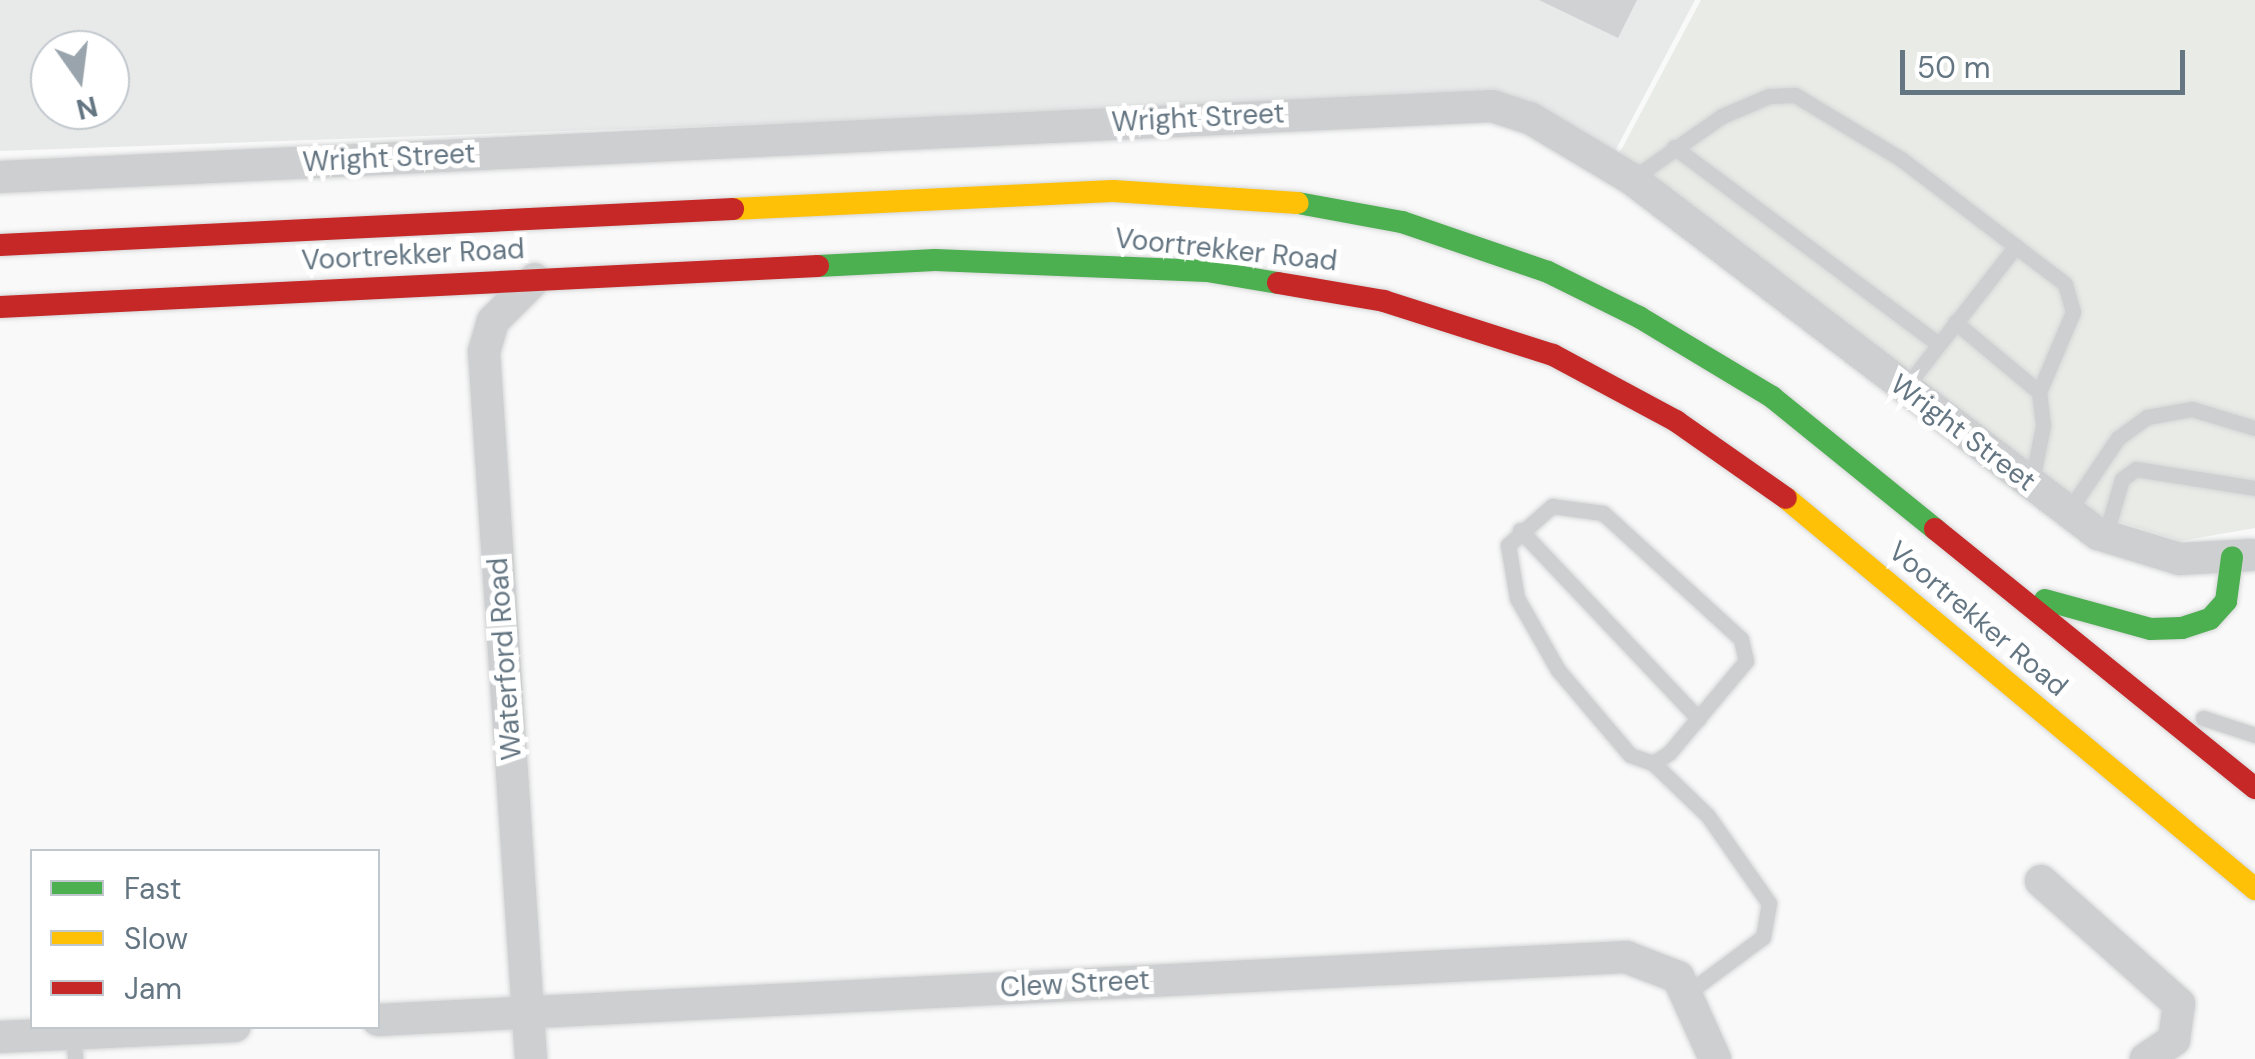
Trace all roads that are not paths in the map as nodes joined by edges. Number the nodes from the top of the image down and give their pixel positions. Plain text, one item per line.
1 (1674, 147) junction
2 (0, 176) edge
3 (1632, 179) junction
4 (0, 245) edge
5 (2016, 246) junction
6 (536, 278) junction
7 (0, 306) edge
8 (1955, 322) junction
9 (1938, 344) junction
10 (1905, 388) junction
11 (2038, 392) junction
12 (2255, 428) edge
13 (2031, 485) junction
14 (2255, 488) edge
15 (2068, 512) junction
16 (1520, 530) junction
17 (2105, 537) junction
18 (2244, 555) edge
19 (2020, 592) junction
20 (2148, 697) junction
21 (1699, 718) junction
22 (2255, 735) edge
23 (1652, 763) junction
24 (2255, 788) edge
25 (2041, 880) dead end
26 (2255, 888) edge
27 (1689, 992) junction
28 (528, 1013) junction
29 (380, 1020) edge
30 (211, 1029) edge
31 (0, 1037) edge
32 (74, 1046) edge
33 (531, 1059) edge
34 (1716, 1059) edge
35 (2146, 1059) edge

1 - 3 lane
1 - 5 lane
1 - 9 lane
2 - 3 street, Wright Street
3 - 10 street, Wright Street
4 - 19 main road, Voortrekker Road
5 - 8 lane
5 - 11 lane
6 - 7 main road, Voortrekker Road
6 - 26 main road, Voortrekker Road
6 - 28 street, Waterford Road
8 - 9 lane
8 - 11 lane
9 - 10 lane
10 - 13 street, Wright Street
11 - 13 lane
12 - 15 lane
13 - 15 street, Wright Street
14 - 17 lane
15 - 17 street, Wright Street
16 - 21 lane
16 - 21 lane
16 - 23 lane
17 - 18 street, Wright Street
18 - 19 main road
19 - 20 main road, Voortrekker Road
20 - 22 lane
20 - 24 main road, Voortrekker Road
21 - 23 lane
23 - 27 lane
25 - 35 street
27 - 28 street, Clew Street
27 - 34 street
28 - 29 street, Clew Street
28 - 33 street, Waterford Road
30 - 32 street
31 - 32 street

